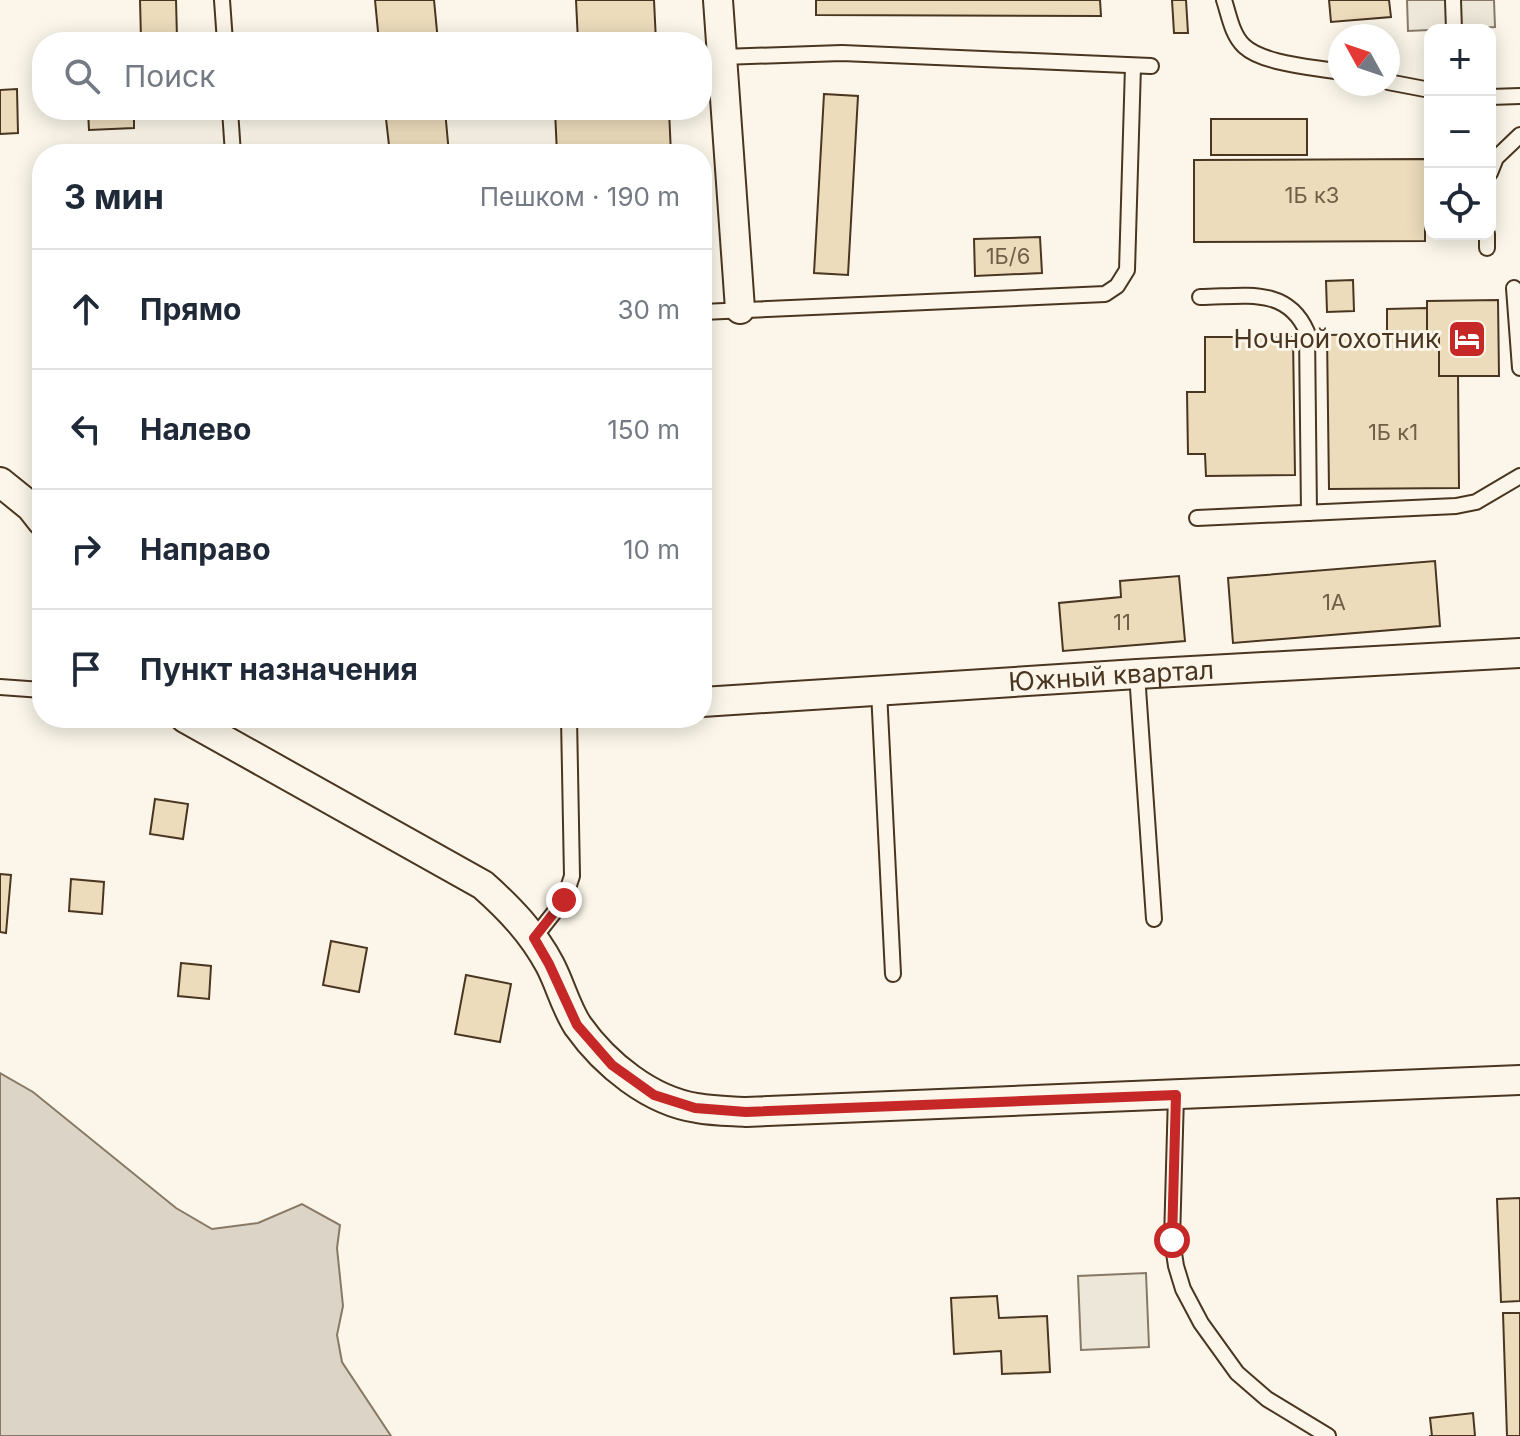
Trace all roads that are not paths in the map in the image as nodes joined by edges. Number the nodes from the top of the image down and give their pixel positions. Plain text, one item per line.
1 (222, 0) edge
2 (718, 0) edge
3 (1224, 0) edge
4 (1453, 0) edge
5 (1454, 24) edge
6 (224, 32) edge
7 (722, 57) junction
8 (1133, 66) junction
9 (1151, 66) dead end
10 (1328, 69) edge
11 (1400, 84) edge
12 (1424, 89) edge
13 (1520, 96) edge
14 (1496, 97) edge
15 (231, 120) edge
16 (1520, 135) edge
17 (232, 144) edge
18 (1492, 168) edge
19 (1514, 288) dead end
20 (1200, 297) dead end
21 (740, 309) junction
22 (712, 311) edge
23 (1520, 368) edge
24 (1520, 476) edge
25 (0, 482) edge
26 (32, 508) edge
27 (1309, 513) junction
28 (1197, 518) dead end
29 (1520, 653) edge
30 (1137, 674) junction
31 (0, 687) edge
32 (32, 689) edge
33 (879, 691) junction
34 (712, 701) edge
35 (203, 728) edge
36 (569, 728) edge
37 (1154, 919) dead end
38 (534, 938) junction
39 (893, 974) dead end
40 (1520, 1080) edge
41 (1176, 1095) junction
42 (1328, 1436) edge

1 - 6 lane
2 - 7 street
3 - 10 lane
4 - 5 lane
7 - 8 lane
7 - 21 street
8 - 9 lane
8 - 21 lane
11 - 12 lane
13 - 14 lane
15 - 17 lane
16 - 18 lane
19 - 23 lane
20 - 27 lane
21 - 22 lane
24 - 27 lane
25 - 26 street
27 - 28 lane
29 - 30 street, Южный квартал
30 - 33 street, Южный квартал
30 - 37 lane
31 - 32 lane
33 - 34 street, Южный квартал
33 - 39 lane
35 - 38 street
36 - 38 lane
38 - 41 street
40 - 41 street
41 - 42 lane

